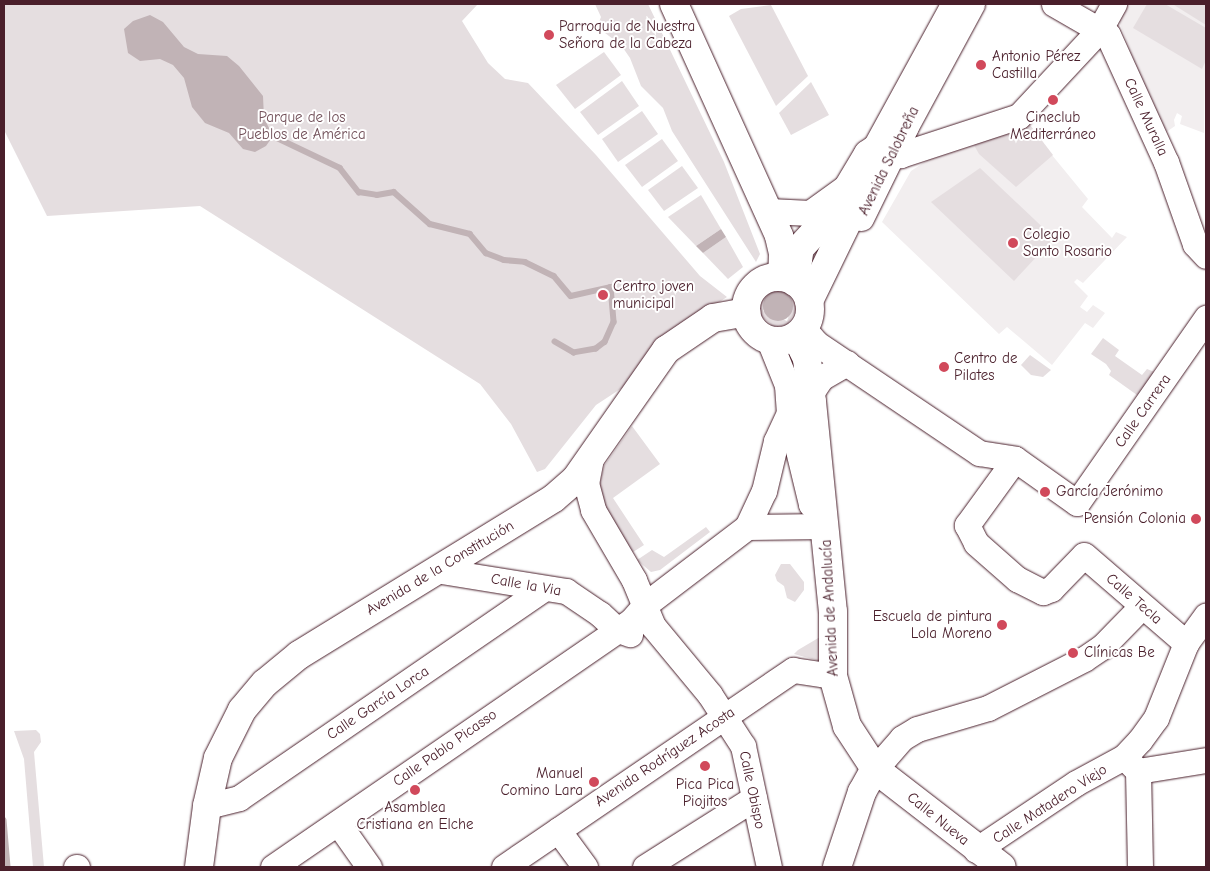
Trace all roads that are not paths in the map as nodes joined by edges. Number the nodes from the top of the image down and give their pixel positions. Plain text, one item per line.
1 (674, 4) edge
2 (956, 4) edge
3 (972, 4) edge
4 (1054, 4) edge
5 (1114, 4) edge
6 (1100, 29) junction
7 (885, 151) junction
8 (846, 188) junction
9 (769, 212) junction
10 (1206, 256) edge
11 (799, 308) junction
12 (746, 312) junction
13 (1206, 318) edge
14 (769, 340) junction
15 (847, 363) junction
16 (811, 394) junction
17 (788, 414) junction
18 (591, 458) junction
19 (1015, 459) junction
20 (824, 518) junction
21 (747, 527) junction
22 (435, 570) junction
23 (544, 588) junction
24 (646, 604) junction
25 (1142, 606) junction
26 (1206, 615) edge
27 (616, 629) junction
28 (1186, 643) junction
29 (833, 676) junction
30 (702, 686) junction
31 (753, 697) junction
32 (725, 716) junction
33 (744, 746) junction
34 (1206, 760) edge
35 (1131, 764) junction
36 (875, 768) junction
37 (754, 798) junction
38 (207, 806) junction
39 (338, 823) junction
40 (558, 830) junction
41 (976, 850) junction
42 (199, 867) edge
43 (273, 867) edge
44 (369, 867) edge
45 (504, 867) edge
46 (585, 867) edge
47 (645, 867) edge
48 (769, 867) edge
49 (837, 867) edge
50 (1002, 867) edge
51 (1140, 867) edge

1 - 9 main road
2 - 7 main road, Avenida Salobreña
3 - 7 street, Avenida Salobreña
4 - 6 street, Calle Muralla
5 - 6 street
6 - 7 street
6 - 10 street, Calle Muralla
7 - 8 main road, Avenida Salobreña
7 - 11 main road, Avenida Salobreña
8 - 9 street, Avenida Salobreña
8 - 11 main road, Avenida Salobreña
9 - 11 main road
11 - 12 main road
11 - 14 main road
11 - 15 street
11 - 16 main road, Avenida de Andalucía
12 - 14 main road
12 - 18 main road, Avenida de la Constitución
13 - 19 street, Calle Carrera
14 - 17 street
15 - 16 street
15 - 19 street
16 - 20 main road, Avenida de Andalucía
17 - 20 street
17 - 21 street
18 - 22 main road, Avenida de la Constitución
18 - 24 street, Calle Obispo
19 - 25 street, Calle Tecla
20 - 21 street, Avenida de Andalucía
20 - 29 main road, Avenida de Andalucía
21 - 24 street, Calle Pablo Picasso
22 - 23 street, Calle la Via
22 - 38 main road, Avenida de la Constitución
23 - 27 street, Calle la Via
23 - 38 street, Calle García Lorca
24 - 27 street, Calle Pablo Picasso
24 - 30 street, Calle Obispo
25 - 28 street, Calle Tecla
25 - 36 street
26 - 28 street
27 - 30 street, Calle la Via
27 - 39 street, Calle Pablo Picasso
28 - 35 street
29 - 31 street, Avenida Rodríguez Acosta
29 - 36 main road, Avenida de Andalucía
30 - 32 street, Calle Obispo
31 - 32 street, Avenida Rodríguez Acosta
31 - 33 street
32 - 33 street, Calle Obispo
32 - 40 street, Avenida Rodríguez Acosta
33 - 37 street, Calle Obispo
34 - 35 street
35 - 41 street, Calle Matadero Viejo
35 - 51 street
36 - 41 main road, Calle Nueva
36 - 49 main road
37 - 47 street
37 - 48 street, Calle Obispo
38 - 42 main road, Avenida de la Constitución
39 - 43 street, Calle Pablo Picasso
39 - 44 street
40 - 45 street, Avenida Rodríguez Acosta
40 - 46 street
41 - 50 main road, Calle Nueva

